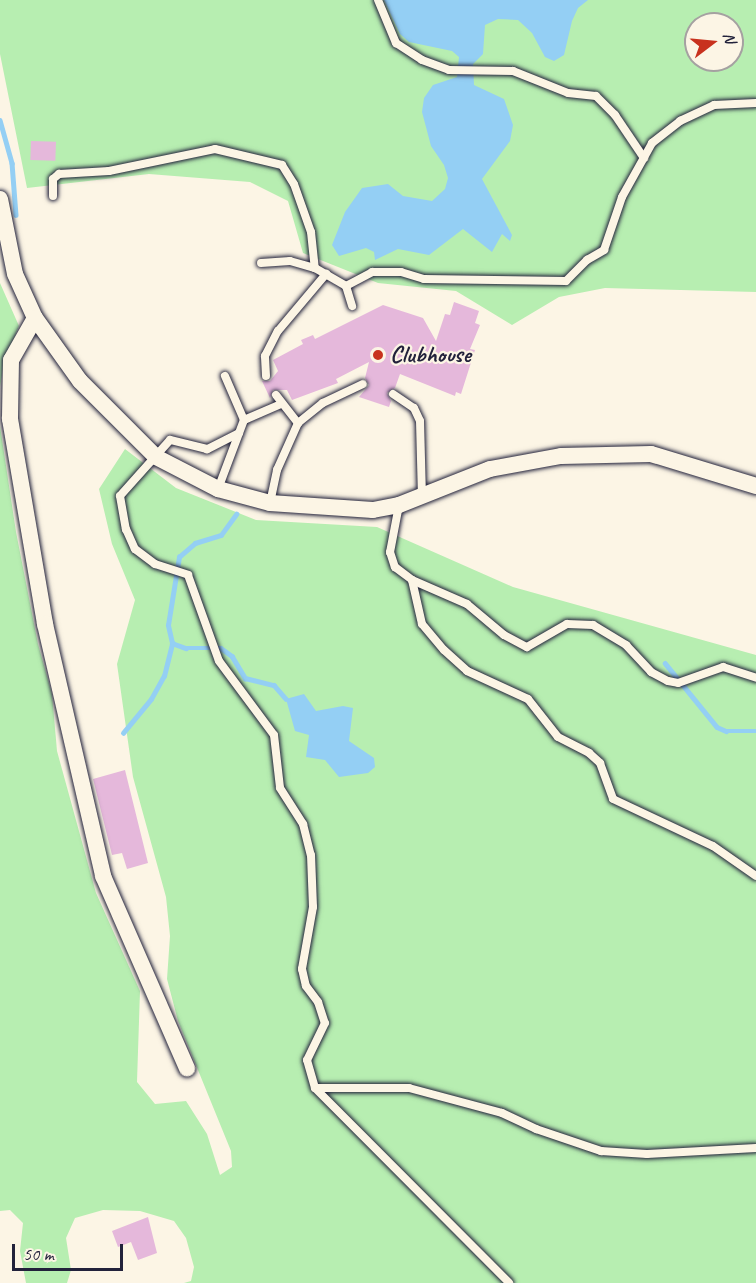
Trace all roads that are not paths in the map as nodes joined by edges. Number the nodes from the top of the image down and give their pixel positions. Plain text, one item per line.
1 (378, 0) edge
2 (756, 103) edge
3 (644, 158) junction
4 (53, 196) dead end
5 (0, 199) edge
6 (261, 263) dead end
7 (315, 268) junction
8 (326, 274) junction
9 (346, 286) junction
10 (352, 306) dead end
11 (35, 318) junction
12 (225, 376) dead end
13 (266, 376) dead end
14 (363, 384) dead end
15 (393, 394) dead end
16 (276, 395) dead end
17 (281, 404) junction
18 (244, 420) junction
19 (298, 423) junction
20 (239, 433) junction
21 (156, 456) junction
22 (756, 486) edge
23 (218, 489) junction
24 (422, 496) junction
25 (270, 503) junction
26 (399, 505) junction
27 (412, 580) junction
28 (756, 678) edge
29 (756, 876) edge
30 (187, 1068) dead end
31 (315, 1088) junction
32 (756, 1148) edge
33 (509, 1283) edge

1 - 3 lane
2 - 3 lane
3 - 9 lane
4 - 7 lane
5 - 11 street
6 - 7 lane
7 - 8 lane
8 - 9 lane
8 - 13 lane
9 - 10 lane
11 - 21 street
11 - 30 street
12 - 18 lane
14 - 19 lane
15 - 24 lane
16 - 17 lane
17 - 18 lane
17 - 19 lane
18 - 20 lane
19 - 25 lane
20 - 21 lane
20 - 23 lane
21 - 23 street
21 - 31 lane
22 - 24 street
23 - 25 street
24 - 26 street
25 - 26 street
26 - 27 lane
27 - 28 lane
27 - 29 lane
31 - 32 lane
31 - 33 lane

